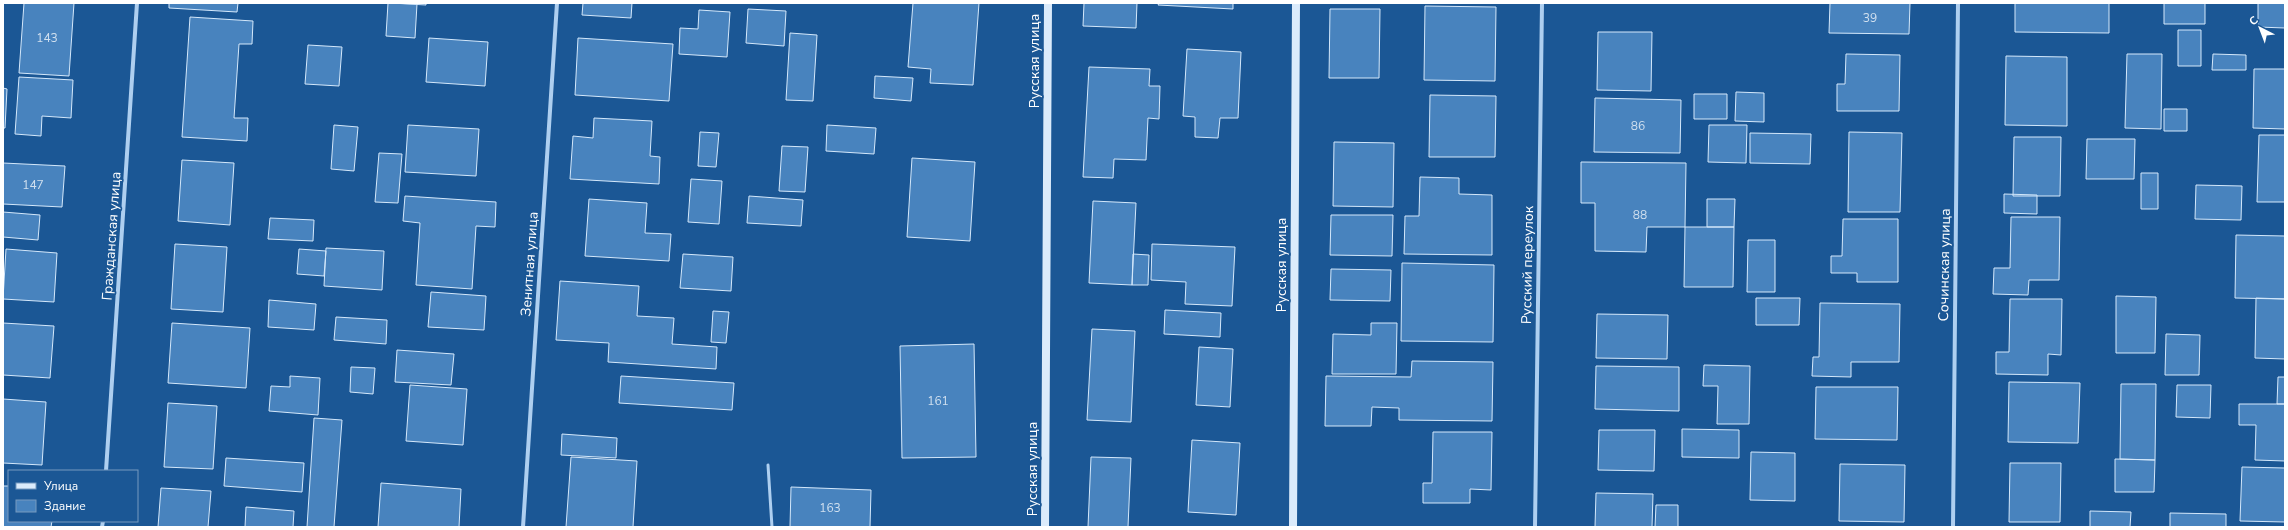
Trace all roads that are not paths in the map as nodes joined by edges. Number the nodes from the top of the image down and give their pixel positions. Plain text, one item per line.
1 (137, 3) edge
2 (557, 3) edge
3 (1048, 3) edge
4 (1296, 3) edge
5 (1542, 3) edge
6 (1958, 3) edge
7 (768, 465) dead end
8 (106, 470) edge
9 (523, 527) edge
10 (772, 527) edge
11 (1045, 527) edge
12 (1293, 527) edge
13 (1535, 527) edge
14 (1953, 527) edge

1 - 8 street, Гражданская улица
2 - 9 street, Зенитная улица
3 - 11 main road, Русская улица
4 - 12 main road, Русская улица
5 - 13 street, Русский переулок
6 - 14 street, Сочинская улица
7 - 10 lane

